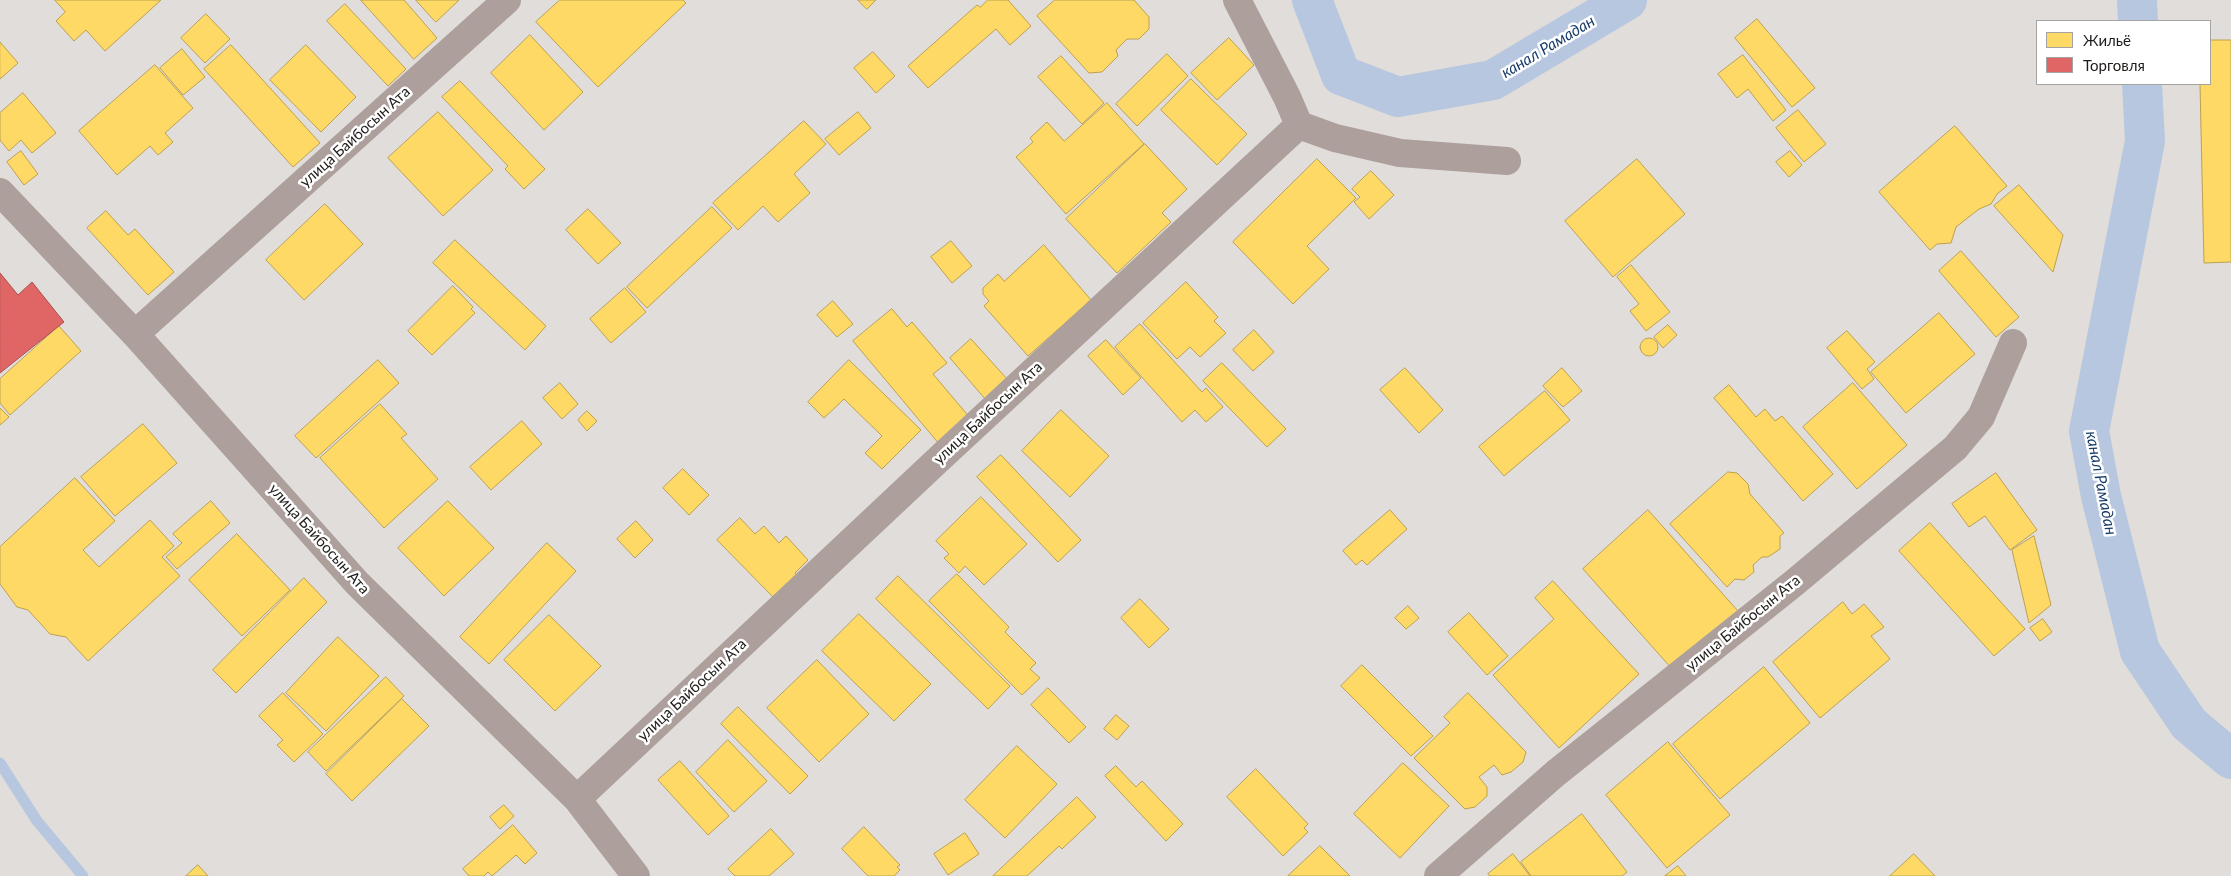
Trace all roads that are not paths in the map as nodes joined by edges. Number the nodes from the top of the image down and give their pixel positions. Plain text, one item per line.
1 (507, 0) edge
2 (1237, 0) edge
3 (1299, 125) junction
4 (1507, 161) dead end
5 (0, 192) edge
6 (136, 334) junction
7 (2013, 343) dead end
8 (576, 799) junction
9 (636, 876) edge
10 (1438, 876) edge

1 - 6 street, улица Байбосын Ата
2 - 3 street
3 - 4 street
3 - 8 street, улица Байбосын Ата
5 - 6 street, улица Байбосын Ата
6 - 8 street, улица Байбосын Ата
7 - 10 street, улица Байбосын Ата
8 - 9 street, улица Байбосын Ата

